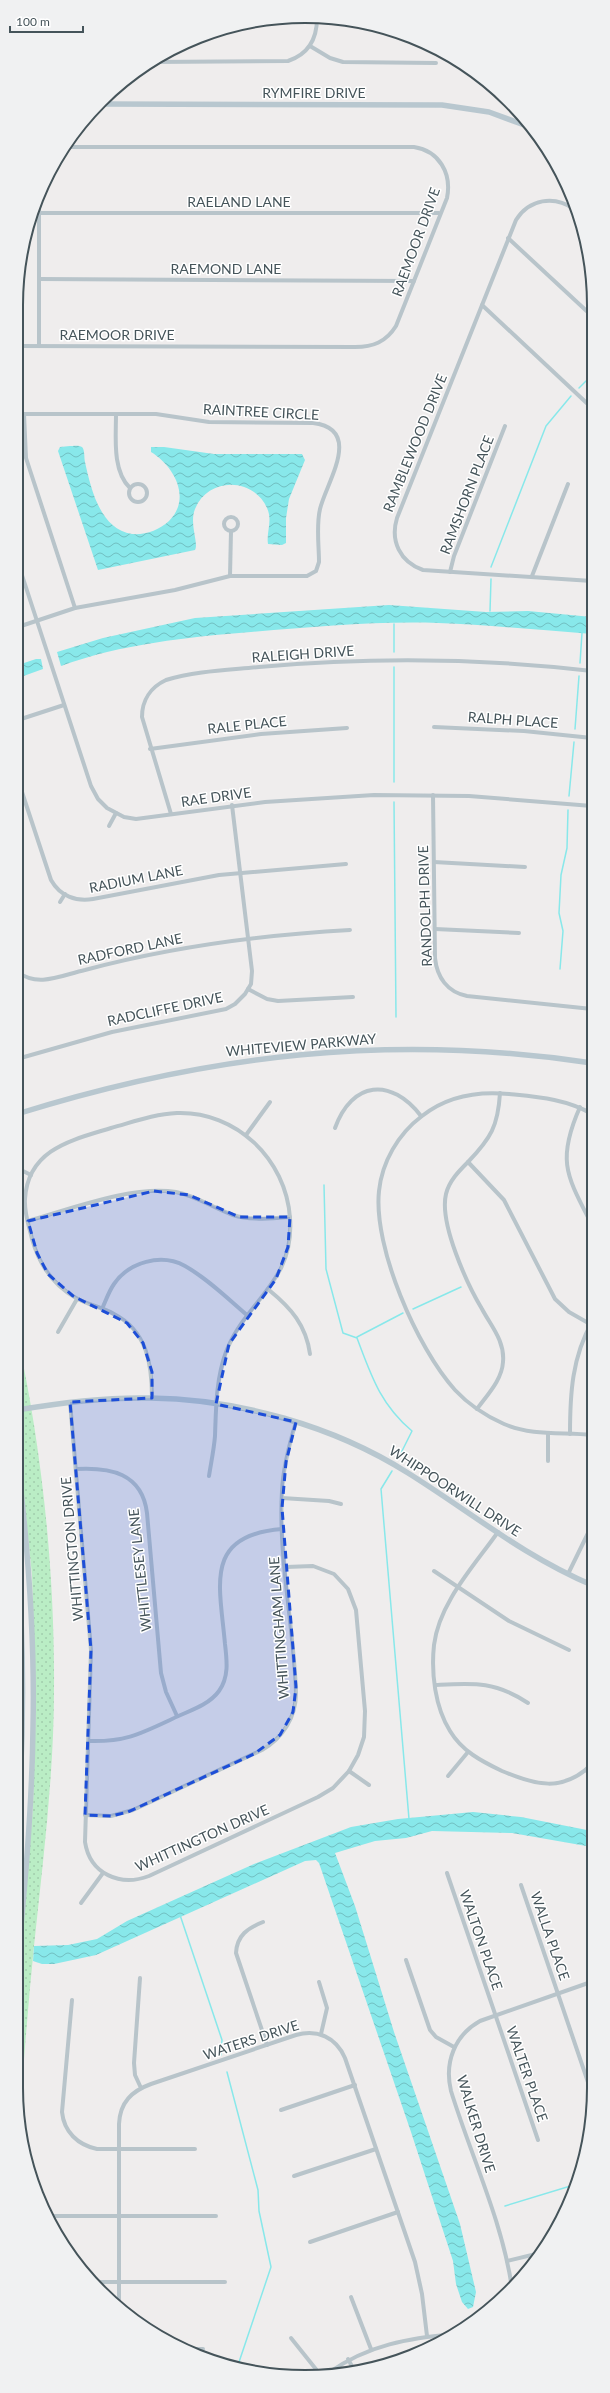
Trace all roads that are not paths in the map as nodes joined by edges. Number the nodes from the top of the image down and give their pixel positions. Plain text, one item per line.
1 (317, 24) edge
2 (310, 46) junction
3 (162, 62) edge
4 (436, 63) dead end
5 (108, 104) edge
6 (521, 124) edge
7 (72, 147) edge
8 (570, 207) edge
9 (39, 213) joint
10 (440, 213) junction
11 (508, 238) junction
12 (39, 280) junction
13 (414, 280) junction
14 (482, 305) junction
15 (587, 311) edge
16 (23, 346) edge
17 (39, 346) junction
18 (587, 403) edge
19 (24, 414) joint
20 (116, 414) junction
21 (505, 426) dead end
22 (568, 484) dead end
23 (130, 488) junction
24 (231, 531) dead end
25 (450, 572) junction
26 (230, 576) junction
27 (532, 576) junction
28 (23, 578) edge
29 (587, 581) edge
30 (75, 608) junction
31 (37, 621) junction
32 (23, 625) edge
33 (587, 671) edge
34 (64, 705) junction
35 (23, 718) edge
36 (434, 727) dead end
37 (347, 728) dead end
38 (587, 737) edge
39 (150, 749) junction
40 (23, 795) edge
41 (434, 795) junction
42 (232, 805) junction
43 (587, 806) edge
44 (116, 813) junction
45 (171, 814) junction
46 (109, 826) dead end
47 (434, 862) junction
48 (346, 864) dead end
49 (525, 867) dead end
50 (241, 872) junction
51 (65, 894) junction
52 (60, 902) dead end
53 (435, 929) junction
54 (350, 930) dead end
55 (519, 933) dead end
56 (249, 938) junction
57 (23, 976) edge
58 (248, 989) junction
59 (353, 997) dead end
60 (587, 1009) edge
61 (23, 1057) edge
62 (587, 1062) edge
63 (500, 1093) junction
64 (270, 1102) dead end
65 (580, 1108) junction
66 (23, 1112) edge
67 (587, 1112) edge
68 (421, 1116) junction
69 (335, 1128) dead end
70 (246, 1135) junction
71 (468, 1162) junction
72 (23, 1171) edge
73 (31, 1175) junction
74 (587, 1215) edge
75 (290, 1217) junction
76 (28, 1221) junction
77 (269, 1290) junction
78 (77, 1298) junction
79 (102, 1309) junction
80 (248, 1316) junction
81 (587, 1321) edge
82 (58, 1332) dead end
83 (587, 1332) edge
84 (310, 1354) dead end
85 (152, 1398) junction
86 (70, 1402) junction
87 (216, 1404) junction
88 (23, 1409) edge
89 (477, 1409) junction
90 (296, 1422) junction
91 (548, 1433) junction
92 (570, 1434) junction
93 (587, 1435) edge
94 (548, 1462) dead end
95 (76, 1469) junction
96 (209, 1476) dead end
97 (282, 1498) junction
98 (341, 1504) dead end
99 (23, 1507) edge
100 (282, 1529) junction
101 (498, 1532) junction
102 (587, 1535) edge
103 (286, 1567) junction
104 (434, 1572) dead end
105 (568, 1574) junction
106 (587, 1583) edge
107 (458, 1589) junction
108 (23, 1607) edge
109 (31, 1607) junction
110 (569, 1650) dead end
111 (436, 1685) junction
112 (528, 1703) dead end
113 (177, 1716) junction
114 (89, 1741) junction
115 (468, 1752) junction
116 (586, 1770) edge
117 (349, 1771) junction
118 (448, 1776) dead end
119 (369, 1785) dead end
120 (85, 1816) junction
121 (103, 1873) junction
122 (447, 1873) dead end
123 (521, 1885) dead end
124 (23, 1891) edge
125 (81, 1903) dead end
126 (263, 1922) dead end
127 (406, 1960) dead end
128 (140, 1978) dead end
129 (319, 1982) dead end
130 (587, 1984) edge
131 (558, 1993) junction
132 (72, 2000) dead end
133 (495, 2014) junction
134 (321, 2034) junction
135 (267, 2045) junction
136 (454, 2047) junction
137 (587, 2076) edge
138 (355, 2085) junction
139 (141, 2088) junction
140 (281, 2110) dead end
141 (538, 2140) dead end
142 (376, 2148) junction
143 (119, 2149) junction
144 (195, 2149) dead end
145 (294, 2176) dead end
146 (398, 2212) junction
147 (54, 2216) edge
148 (119, 2216) junction
149 (216, 2216) dead end
150 (310, 2242) dead end
151 (532, 2255) edge
152 (507, 2261) junction
153 (511, 2280) edge
154 (101, 2282) edge
155 (119, 2282) junction
156 (225, 2282) dead end
157 (351, 2297) dead end
158 (119, 2300) edge
159 (441, 2335) edge
160 (428, 2336) junction
161 (291, 2338) dead end
162 (197, 2349) edge
163 (203, 2349) dead end
164 (371, 2349) junction
165 (348, 2359) junction
166 (352, 2366) edge
167 (335, 2368) edge
168 (316, 2369) edge

1 - 2 street
2 - 3 street
2 - 4 street
5 - 6 street, RYMFIRE DRIVE
7 - 10 street, RAEMOOR DRIVE
8 - 11 street, RAMBLEWOOD DRIVE
9 - 10 street, RAELAND LANE
9 - 12 street
10 - 13 street, RAEMOOR DRIVE
11 - 14 street, RAMBLEWOOD DRIVE
11 - 15 street
12 - 13 street, RAEMOND LANE
12 - 17 street
13 - 17 street, RAEMOOR DRIVE
14 - 18 street
14 - 25 street, RAMBLEWOOD DRIVE
16 - 17 street, RAEMOOR DRIVE
19 - 20 street, RAINTREE CIRCLE
19 - 30 street
20 - 23 street
20 - 26 street, RAINTREE CIRCLE
21 - 25 street, RAMSHORN PLACE
22 - 27 street
23 - 23 street
24 - 26 street
25 - 27 street, RAMBLEWOOD DRIVE
26 - 30 street, RAINTREE CIRCLE
27 - 29 street, RAMBLEWOOD DRIVE
28 - 31 street, RAE DRIVE
30 - 31 street, RAINTREE CIRCLE
31 - 32 street, RAINTREE CIRCLE
31 - 34 street, RAE DRIVE
33 - 39 street, RALEIGH DRIVE
34 - 35 street
34 - 44 street, RAE DRIVE
36 - 38 street, RALPH PLACE
37 - 39 street, RALE PLACE
39 - 45 street, RALEIGH DRIVE
40 - 51 street, RADIUM LANE
41 - 42 street, RAE DRIVE
41 - 43 street, RAE DRIVE
41 - 47 street, RANDOLPH DRIVE
42 - 45 street, RAE DRIVE
42 - 50 street
44 - 45 street, RAE DRIVE
44 - 46 street
47 - 49 street
47 - 53 street, RANDOLPH DRIVE
48 - 50 street, RADIUM LANE
50 - 51 street, RADIUM LANE
50 - 56 street
51 - 52 street
53 - 55 street
53 - 60 street, RANDOLPH DRIVE
54 - 56 street, RADFORD LANE
56 - 57 street, RADFORD LANE
56 - 58 street
58 - 59 street
58 - 61 street, RADCLIFFE DRIVE
62 - 66 street, WHITEVIEW PARKWAY
63 - 65 street
63 - 68 street
63 - 71 street
64 - 70 street
65 - 67 street
65 - 74 street
68 - 69 street
68 - 89 street
70 - 73 street
70 - 75 street
71 - 81 street
71 - 89 street
72 - 73 street
73 - 76 street
75 - 76 street
75 - 77 street
76 - 78 street
77 - 80 street
77 - 84 street
78 - 79 street
78 - 82 street
79 - 80 street
79 - 85 street
80 - 87 street
83 - 92 street
85 - 86 street, WHIPPOORWILL DRIVE
85 - 87 street, WHIPPOORWILL DRIVE
86 - 88 street, WHIPPOORWILL DRIVE
86 - 95 street, WHITTINGTON DRIVE
87 - 90 street, WHIPPOORWILL DRIVE
87 - 96 street
89 - 91 street
90 - 97 street, WHITTINGHAM LANE
90 - 101 street, WHIPPOORWILL DRIVE
91 - 92 street
91 - 94 street
92 - 93 street
95 - 113 street, WHITTLESEY LANE
95 - 114 street, WHITTINGTON DRIVE
97 - 98 street
97 - 100 street, WHITTINGHAM LANE
99 - 109 street
100 - 103 street, WHITTINGHAM LANE
100 - 113 street
101 - 105 street, WHIPPOORWILL DRIVE
101 - 107 street
102 - 105 street
103 - 117 street, WHITTINGTON DRIVE
103 - 120 street, WHITTINGHAM LANE
104 - 107 street
105 - 106 street, WHIPPOORWILL DRIVE
107 - 110 street
107 - 111 street
108 - 109 street
109 - 124 street
111 - 112 street
111 - 115 street
113 - 114 street
114 - 120 street, WHITTINGTON DRIVE
115 - 116 street
115 - 118 street
117 - 119 street
117 - 121 street, WHITTINGTON DRIVE
120 - 121 street, WHITTINGTON DRIVE
121 - 125 street
122 - 133 street, WALTON PLACE
123 - 131 street, WALLA PLACE
126 - 135 street
127 - 136 street
128 - 139 street
129 - 134 street
130 - 131 street, WALKER DRIVE
131 - 133 street, WALKER DRIVE
131 - 137 street, WALLA PLACE
132 - 143 street
133 - 136 street, WALKER DRIVE
133 - 141 street, WALTER PLACE
134 - 135 street, WATERS DRIVE
134 - 138 street, WATERS DRIVE
135 - 139 street, WATERS DRIVE
136 - 152 street, WALKER DRIVE
138 - 140 street
138 - 142 street, WATERS DRIVE
139 - 143 street, WATERS DRIVE
142 - 145 street
142 - 146 street, WATERS DRIVE
143 - 144 street
143 - 148 street, WATERS DRIVE
146 - 150 street
146 - 160 street, WATERS DRIVE
147 - 148 street
148 - 149 street
148 - 155 street, WATERS DRIVE
151 - 152 street
152 - 153 street, WALKER DRIVE
154 - 155 street
155 - 156 street
155 - 158 street, WATERS DRIVE
157 - 164 street
159 - 160 street
160 - 164 street
161 - 168 street
162 - 163 street
164 - 165 street
165 - 166 street
165 - 167 street

